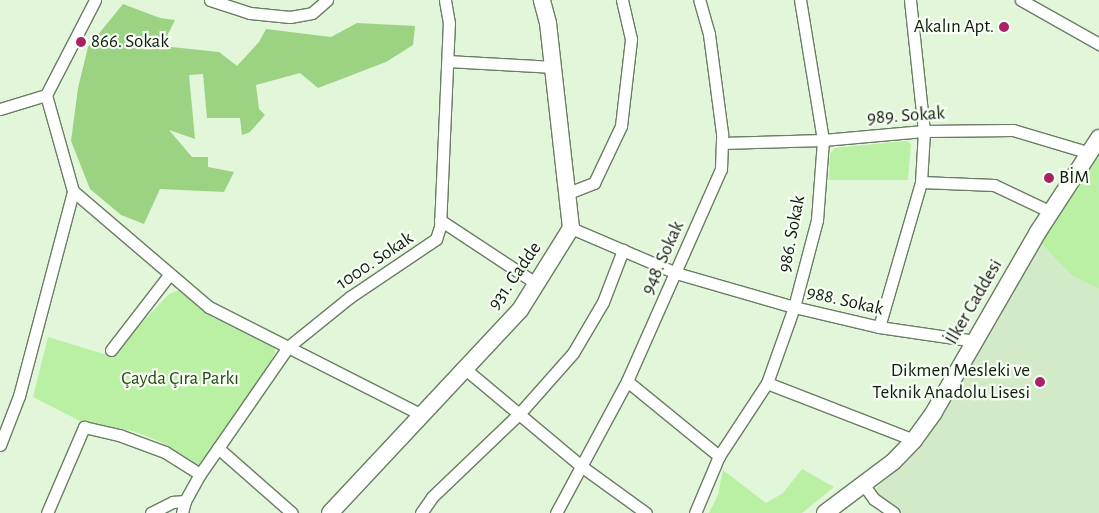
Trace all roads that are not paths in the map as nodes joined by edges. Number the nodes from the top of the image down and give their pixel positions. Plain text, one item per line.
1 (95, 0) edge
2 (210, 0) edge
3 (327, 0) edge
4 (445, 0) edge
5 (542, 0) edge
6 (622, 0) edge
7 (699, 0) edge
8 (800, 0) edge
9 (910, 0) edge
10 (1021, 0) edge
11 (1099, 44) edge
12 (448, 61) junction
13 (553, 67) junction
14 (46, 95) junction
15 (0, 109) edge
16 (924, 131) junction
17 (1099, 138) edge
18 (823, 140) junction
19 (722, 143) junction
20 (1090, 153) junction
21 (921, 182) junction
22 (73, 191) junction
23 (568, 193) junction
24 (1052, 212) junction
25 (440, 220) junction
26 (571, 228) junction
27 (623, 250) junction
28 (676, 273) junction
29 (168, 275) junction
30 (537, 284) junction
31 (794, 307) junction
32 (879, 328) junction
33 (975, 341) junction
34 (288, 347) junction
35 (111, 350) dead end
36 (464, 368) junction
37 (627, 381) junction
38 (766, 383) junction
39 (420, 414) junction
40 (519, 414) junction
41 (4, 429) edge
42 (914, 440) junction
43 (0, 445) edge
44 (218, 448) junction
45 (719, 456) junction
46 (581, 466) junction
47 (200, 474) junction
48 (863, 484) junction
49 (184, 507) edge
50 (47, 513) edge
51 (150, 513) edge
52 (292, 513) edge
53 (330, 513) edge
54 (421, 513) edge
55 (556, 513) edge
56 (646, 513) edge
57 (695, 513) edge
58 (825, 513) edge
59 (894, 513) edge

1 - 14 street
2 - 3 street
4 - 12 street, 1000. Sokak
5 - 13 main road
6 - 23 street
7 - 19 street, 948. Sokak
8 - 18 street, 986. Sokak
9 - 16 street
10 - 11 street
12 - 13 street
12 - 25 street, 1000. Sokak
13 - 23 main road
14 - 15 street
14 - 22 street
16 - 18 street, 989. Sokak
16 - 20 street, 989. Sokak
16 - 21 street
17 - 20 main road, İlker Caddesi
18 - 19 street, 989. Sokak
18 - 31 street, 986. Sokak
19 - 28 street, 948. Sokak
20 - 24 main road, İlker Caddesi
21 - 24 street
21 - 32 street
22 - 29 street
22 - 41 street
23 - 26 main road
24 - 33 main road, İlker Caddesi
25 - 30 street
25 - 34 street, 1000. Sokak
26 - 27 street, 988. Sokak
26 - 30 main road, 931. Cadde
27 - 28 street, 988. Sokak
27 - 40 street
28 - 31 street, 988. Sokak
28 - 37 street, 948. Sokak
29 - 34 street
29 - 35 street
30 - 36 main road, 931. Cadde
31 - 32 street, 988. Sokak
31 - 38 street, 986. Sokak
32 - 33 street, 988. Sokak
33 - 42 main road, İlker Caddesi
34 - 39 street
34 - 44 street, 1000. Sokak
36 - 39 main road, 931. Cadde
36 - 40 street
37 - 45 street
37 - 46 street, 948. Sokak
38 - 42 street
38 - 45 street, 986. Sokak
39 - 53 main road, 931. Cadde
40 - 46 street
40 - 54 street
41 - 43 street
42 - 48 main road, İlker Caddesi
44 - 47 street, 1000. Sokak
44 - 52 street
45 - 57 street, 986. Sokak
46 - 55 street, 948. Sokak
46 - 56 street
47 - 49 street, 1000. Sokak
47 - 50 street
48 - 58 main road, İlker Caddesi
48 - 59 street
49 - 51 street

